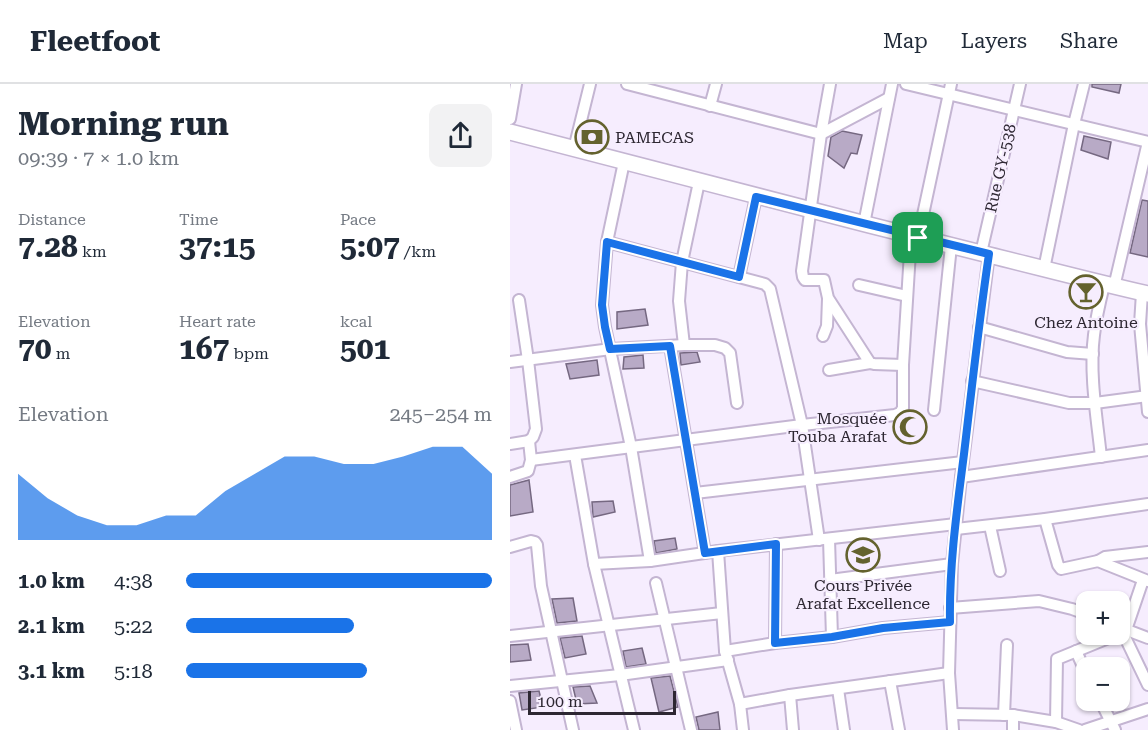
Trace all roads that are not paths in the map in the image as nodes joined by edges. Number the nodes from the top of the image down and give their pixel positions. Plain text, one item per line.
1 (516, 84) edge
2 (590, 84) edge
3 (627, 84) edge
4 (716, 84) edge
5 (830, 84) edge
6 (892, 84) edge
7 (906, 84) edge
8 (1020, 84) edge
9 (1084, 84) edge
10 (653, 87) edge
11 (950, 89) edge
12 (889, 98) junction
13 (710, 106) junction
14 (1014, 110) junction
15 (510, 119) edge
16 (1074, 124) junction
17 (510, 132) edge
18 (821, 134) junction
19 (1148, 142) edge
20 (574, 149) junction
21 (1146, 160) edge
22 (624, 162) junction
23 (699, 182) junction
24 (756, 197) junction
25 (811, 210) junction
26 (864, 224) junction
27 (914, 237) junction
28 (607, 242) junction
29 (951, 246) junction
30 (985, 253) junction
31 (682, 262) junction
32 (1044, 269) junction
33 (739, 277) junction
34 (859, 285) dead end
35 (1109, 286) junction
36 (1145, 293) edge
37 (907, 296) junction
38 (828, 298) junction
39 (519, 300) dead end
40 (979, 327) junction
41 (823, 336) dead end
42 (684, 345) junction
43 (670, 346) junction
44 (610, 349) junction
45 (1093, 354) junction
46 (528, 360) junction
47 (510, 362) edge
48 (870, 363) junction
49 (903, 365) junction
50 (829, 370) dead end
51 (972, 381) junction
52 (1147, 396) edge
53 (737, 403) dead end
54 (1095, 403) junction
55 (934, 410) dead end
56 (1148, 412) edge
57 (802, 425) junction
58 (686, 440) junction
59 (529, 441) junction
60 (510, 444) edge
61 (631, 447) junction
62 (1148, 450) edge
63 (575, 455) junction
64 (1101, 457) junction
65 (531, 460) junction
66 (963, 462) junction
67 (510, 477) edge
68 (961, 477) junction
69 (810, 480) junction
70 (695, 493) junction
71 (1148, 504) edge
72 (1045, 519) junction
73 (990, 526) junction
74 (956, 527) junction
75 (824, 539) junction
76 (776, 544) junction
77 (510, 547) edge
78 (718, 551) junction
79 (1148, 552) edge
80 (705, 553) junction
81 (650, 561) junction
82 (1098, 561) junction
83 (594, 564) junction
84 (952, 564) junction
85 (1000, 571) dead end
86 (830, 580) junction
87 (1146, 581) edge
88 (656, 583) dead end
89 (950, 609) junction
90 (1076, 610) edge
91 (722, 613) junction
92 (1130, 614) edge
93 (665, 620) junction
94 (950, 622) junction
95 (609, 626) junction
96 (550, 632) junction
97 (1130, 634) edge
98 (510, 636) edge
99 (832, 637) junction
100 (1148, 638) edge
101 (775, 643) junction
102 (1007, 645) dead end
103 (1090, 645) edge
104 (1128, 645) edge
105 (1076, 651) junction
106 (726, 656) junction
107 (1079, 657) edge
108 (676, 667) junction
109 (949, 673) junction
110 (620, 675) junction
111 (561, 681) junction
112 (890, 681) junction
113 (1148, 685) edge
114 (510, 686) edge
115 (838, 689) junction
116 (790, 695) junction
117 (510, 701) edge
118 (740, 704) junction
119 (1148, 709) edge
120 (1106, 711) edge
121 (952, 714) junction
122 (1009, 715) junction
123 (1056, 722) junction
124 (1113, 726) edge
125 (516, 730) edge
126 (573, 730) edge
127 (634, 730) edge
128 (691, 730) edge
129 (743, 730) edge
130 (793, 730) edge
131 (844, 730) edge
132 (899, 730) edge
133 (953, 730) edge
134 (1013, 730) edge
135 (1079, 730) edge
136 (1085, 730) edge

1 - 15 street
2 - 20 street
3 - 10 street
4 - 13 street
5 - 18 street
6 - 12 street
7 - 11 street
8 - 14 street, Rue GY-538
9 - 16 street
10 - 13 street
11 - 14 street
11 - 27 street
12 - 18 street
12 - 26 street
13 - 18 street
14 - 16 street
14 - 30 street, Rue GY-538
16 - 19 street
16 - 32 street
17 - 20 street
18 - 25 street
19 - 21 street
20 - 22 street
21 - 35 street
22 - 23 street
22 - 28 street
23 - 24 street
23 - 31 street
24 - 25 street
24 - 33 street
25 - 26 street
25 - 38 street
26 - 27 street
27 - 29 street
27 - 37 street
28 - 31 street
28 - 44 street
29 - 30 street
29 - 55 street
30 - 32 street
30 - 40 street, Rue GY-538
31 - 33 street
31 - 42 street
32 - 35 street
33 - 57 street
34 - 37 street
35 - 36 street
35 - 45 street
36 - 52 street
37 - 49 street
38 - 41 street
38 - 48 street
39 - 46 street
40 - 45 street
40 - 51 street, Rue GY-538
42 - 43 street
42 - 53 street
43 - 44 street
43 - 58 street
44 - 46 street
44 - 61 street
45 - 54 street
46 - 47 street
46 - 59 street
48 - 49 street
48 - 50 street
49 - 57 street
51 - 54 street
51 - 66 street, Rue GY-538
52 - 54 street
52 - 56 street
54 - 64 street
57 - 58 street
57 - 69 street
58 - 61 street
58 - 70 street
59 - 60 street
59 - 65 street
61 - 63 street
61 - 81 street
62 - 64 street
63 - 65 street
63 - 83 street
64 - 68 street
65 - 67 street
66 - 68 street, Rue GY-538
66 - 69 street
68 - 74 street, Rue GY-538
69 - 70 street
69 - 75 street
70 - 80 street
71 - 72 street
72 - 73 street
72 - 82 street
73 - 74 street
73 - 85 street
74 - 75 street
74 - 84 street, Rue GY-538
75 - 76 street
75 - 86 street
76 - 78 street
76 - 101 street
77 - 96 street
78 - 80 street
78 - 91 street
79 - 82 street
80 - 81 street
81 - 83 street
82 - 87 street
83 - 95 street
84 - 86 street
84 - 89 street, Rue GY-538
86 - 99 street
87 - 92 street
88 - 93 street
89 - 90 street
89 - 94 street, Rue GY-538
91 - 93 street
91 - 106 street
93 - 95 street
93 - 108 street
94 - 99 street
94 - 109 street, Rue GY-538
95 - 96 street
95 - 110 street
96 - 98 street
96 - 111 street
97 - 100 street
99 - 101 street
101 - 106 street
102 - 122 street
103 - 105 street
104 - 113 street
105 - 107 street
105 - 123 street
106 - 108 street
106 - 118 street
108 - 110 street
108 - 128 street
109 - 112 street
109 - 121 street, Rue GY-538
110 - 111 street
110 - 127 street
111 - 114 street
111 - 126 street
112 - 115 street
112 - 132 street
115 - 116 street
115 - 131 street
116 - 118 street
116 - 130 street
117 - 125 street
118 - 129 street
119 - 124 street
120 - 124 street
121 - 122 street
121 - 133 street, Rue GY-538
122 - 123 street
122 - 134 street
123 - 135 street
124 - 136 street

